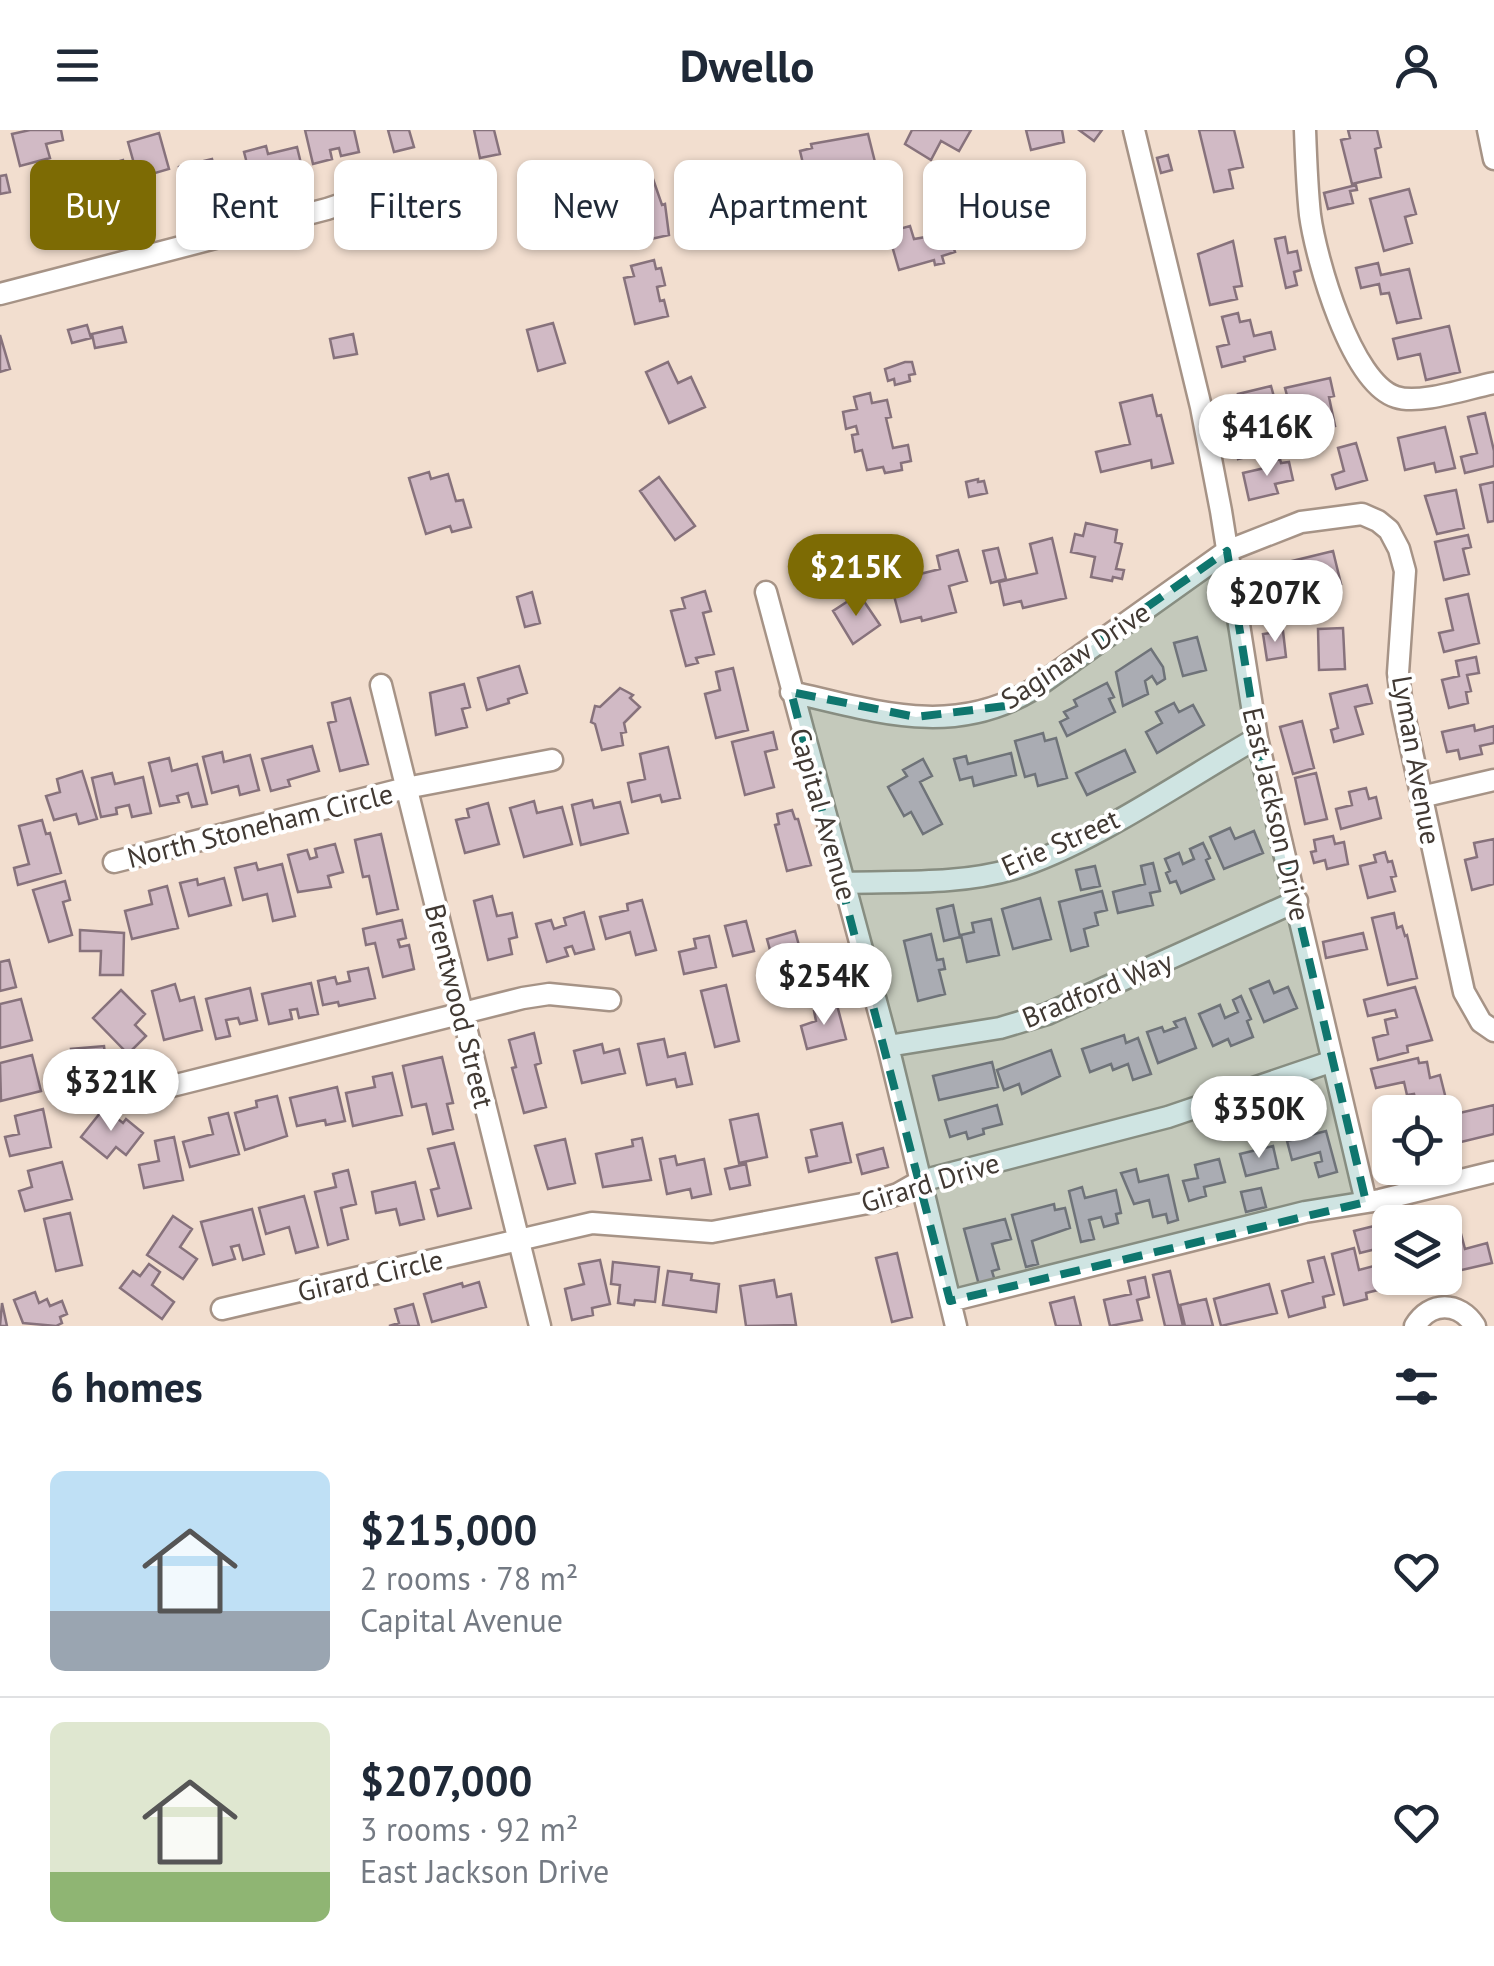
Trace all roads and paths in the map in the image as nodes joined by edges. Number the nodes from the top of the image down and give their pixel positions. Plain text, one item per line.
1 (1134, 130) edge
2 (1305, 130) edge
3 (1488, 130) edge
4 (1494, 159) edge
5 (334, 207) edge
6 (0, 294) edge
7 (1494, 383) edge
8 (1227, 551) junction
9 (766, 592) dead end
10 (381, 685) dead end
11 (791, 692) junction
12 (1257, 738) junction
13 (552, 760) dead end
14 (1494, 780) edge
15 (406, 788) junction
16 (1422, 797) junction
17 (114, 862) dead end
18 (844, 883) junction
19 (1297, 901) junction
20 (610, 1000) dead end
21 (461, 1013) junction
22 (1494, 1031) edge
23 (888, 1046) junction
24 (1333, 1061) junction
25 (168, 1086) dead end
26 (1494, 1172) edge
27 (920, 1182) junction
28 (1366, 1202) junction
29 (518, 1240) junction
30 (950, 1301) junction
31 (222, 1309) dead end
32 (1494, 1316) edge
33 (1474, 1324) edge
34 (540, 1326) edge
35 (956, 1326) edge
36 (1415, 1326) edge

1 - 8 street, East Jackson Drive
2 - 7 street
3 - 4 street
5 - 6 street
8 - 11 street, Saginaw Drive
8 - 12 street, East Jackson Drive
8 - 16 street, Lyman Avenue
9 - 11 street, Capital Avenue
10 - 15 street, Brentwood Street
11 - 18 street, Capital Avenue
12 - 18 street, Erie Street
12 - 19 street, East Jackson Drive
13 - 15 street, North Stoneham Circle
14 - 16 street
15 - 17 street, North Stoneham Circle
15 - 21 street, Brentwood Street
16 - 22 street, Lyman Avenue
18 - 23 street, Capital Avenue
19 - 23 street, Bradford Way
19 - 24 street, East Jackson Drive
20 - 21 street
21 - 25 street
21 - 29 street, Brentwood Street
23 - 27 street, Capital Avenue
24 - 27 street, Girard Drive
24 - 28 street, East Jackson Drive
26 - 28 street
27 - 29 street, Girard Drive
27 - 30 street, Capital Avenue
28 - 30 street
29 - 31 street, Girard Circle
29 - 34 street, Brentwood Street
30 - 35 street, Capital Avenue
32 - 33 street
33 - 36 street

